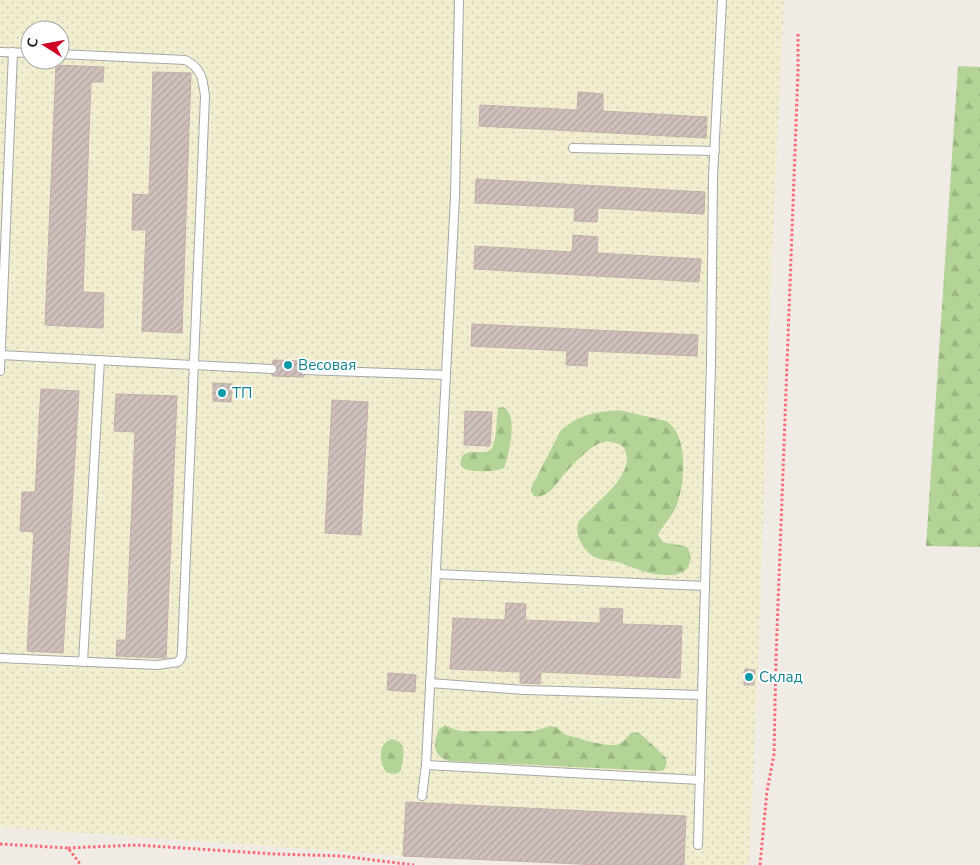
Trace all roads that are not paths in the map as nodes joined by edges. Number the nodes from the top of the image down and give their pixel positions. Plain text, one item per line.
1 (459, 0) edge
2 (722, 0) edge
3 (0, 52) edge
4 (13, 52) junction
5 (20, 52) edge
6 (70, 54) edge
7 (573, 148) dead end
8 (714, 151) junction
9 (0, 355) edge
10 (100, 360) junction
11 (195, 365) junction
12 (272, 369) dead end
13 (304, 370) dead end
14 (0, 371) edge
15 (446, 375) junction
16 (436, 574) junction
17 (705, 586) junction
18 (0, 658) edge
19 (83, 662) junction
20 (430, 683) junction
21 (702, 695) junction
22 (426, 765) junction
23 (700, 780) junction
24 (422, 796) dead end
25 (698, 845) dead end

1 - 15 lane
2 - 8 lane
3 - 4 lane
4 - 5 lane
4 - 9 lane
6 - 11 lane
7 - 8 lane
8 - 17 lane
9 - 10 lane
9 - 14 lane
10 - 11 lane
10 - 19 lane
11 - 12 lane
11 - 19 lane
13 - 15 lane
15 - 16 lane
16 - 17 lane
16 - 20 lane
17 - 21 lane
18 - 19 lane
20 - 21 lane
20 - 22 lane
21 - 23 lane
22 - 23 lane
22 - 24 lane
23 - 25 lane

